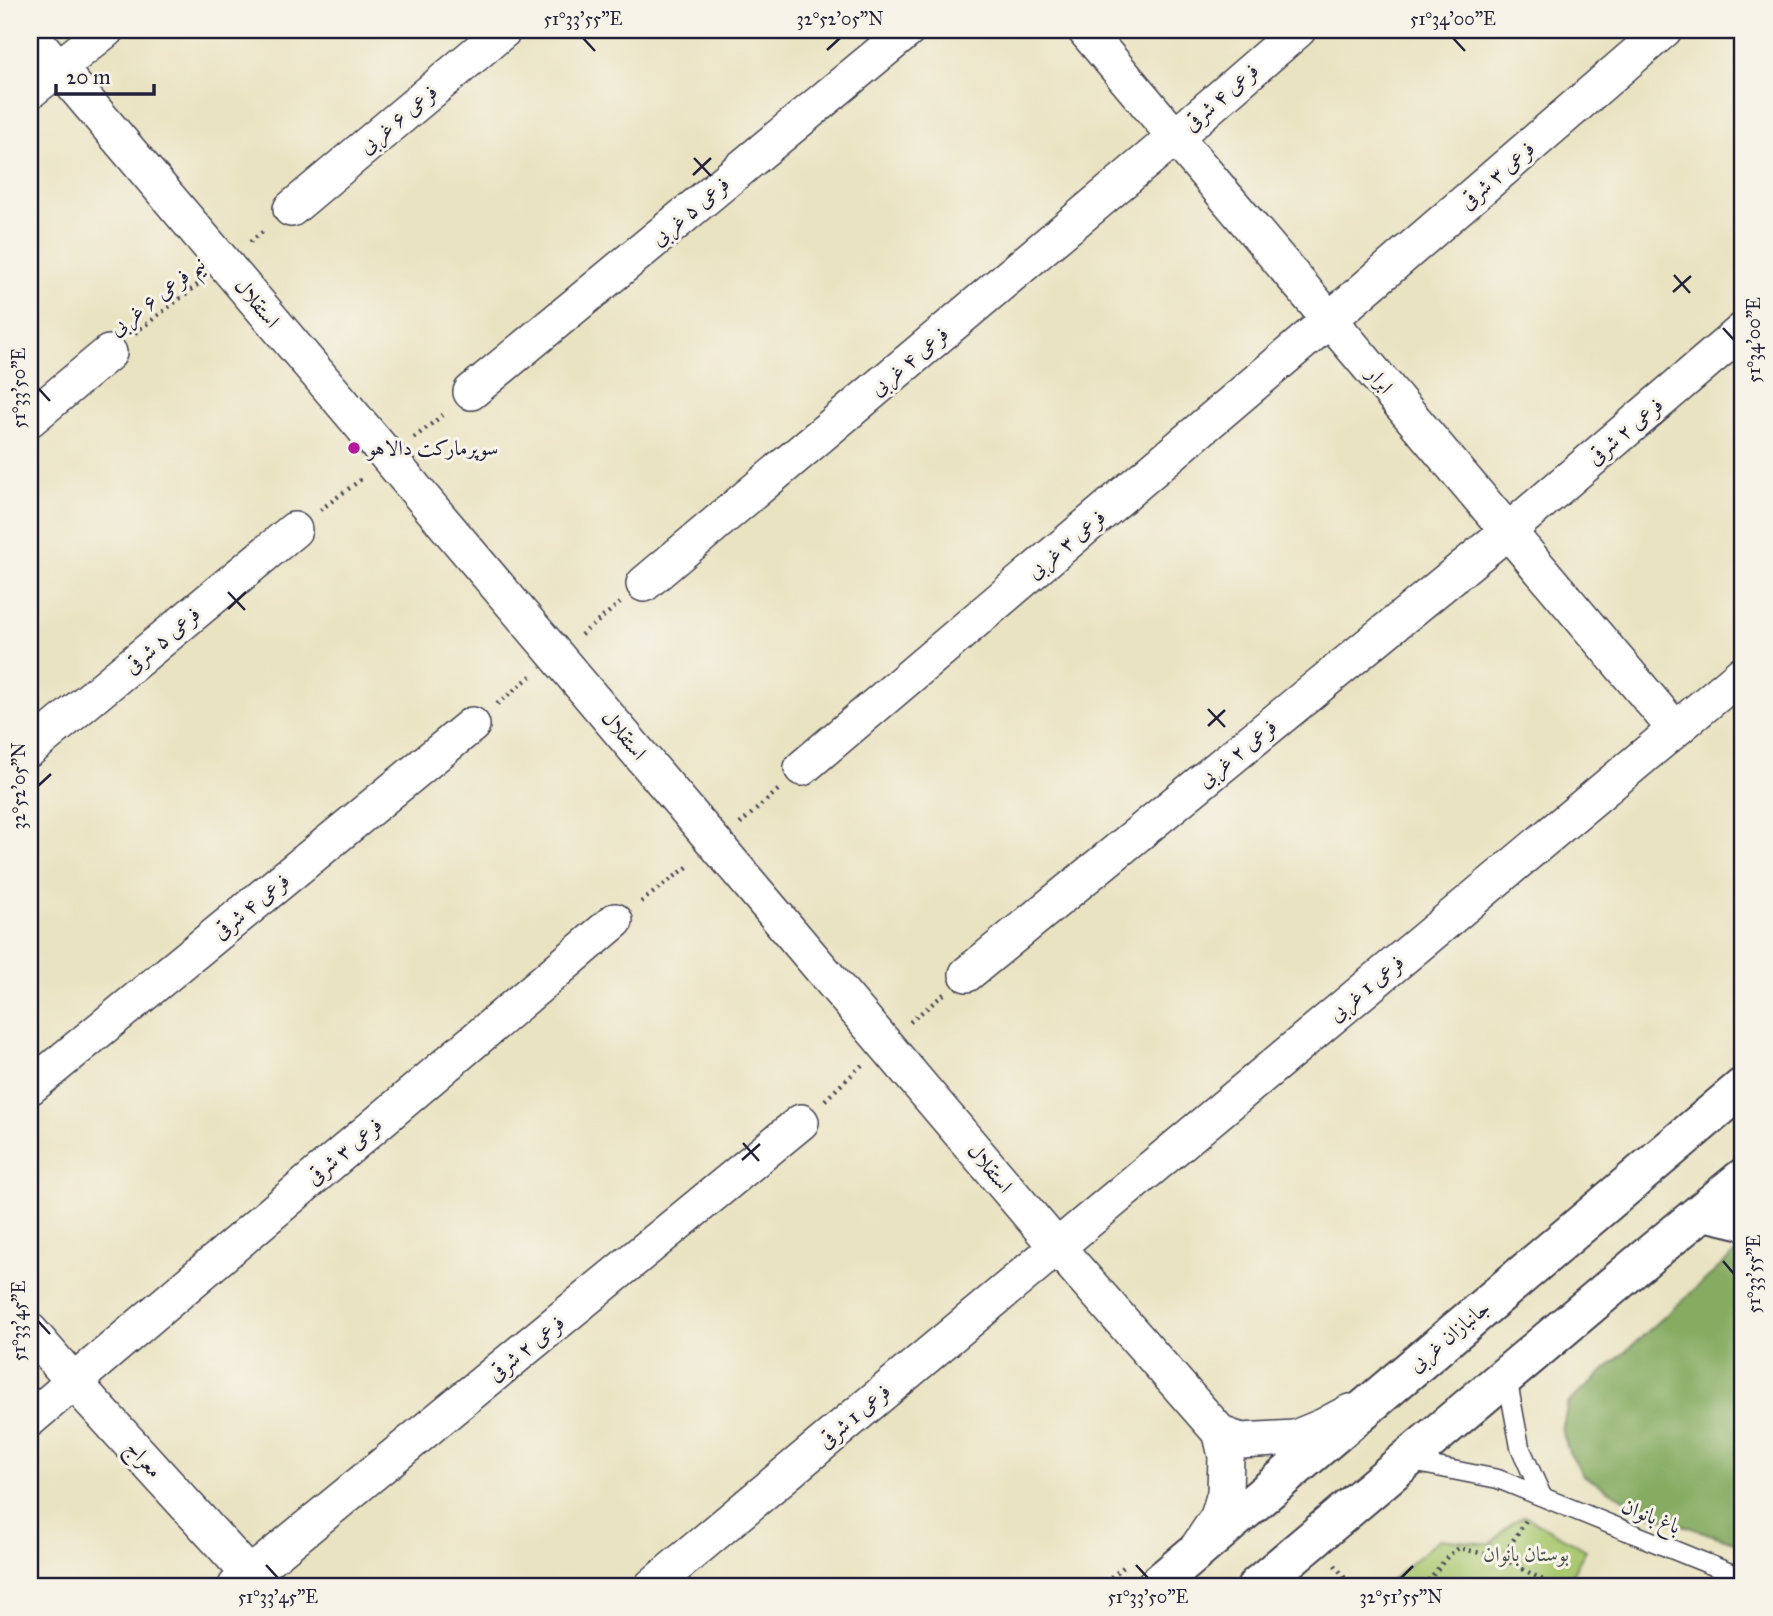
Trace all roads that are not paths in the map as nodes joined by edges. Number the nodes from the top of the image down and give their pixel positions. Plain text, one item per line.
1 (106, 30) edge
2 (504, 30) edge
3 (908, 30) edge
4 (1085, 30) edge
5 (1298, 30) edge
6 (1664, 30) edge
7 (30, 34) edge
8 (58, 68) junction
9 (30, 91) edge
10 (1175, 137) junction
11 (291, 209) road end
12 (1329, 320) junction
13 (1743, 330) edge
14 (109, 353) road end
15 (471, 392) road end
16 (30, 419) edge
17 (294, 530) road end
18 (1508, 531) junction
19 (644, 584) road end
20 (1743, 673) edge
21 (472, 725) road end
22 (1675, 729) junction
23 (30, 749) edge
24 (802, 768) road end
25 (615, 921) road end
26 (967, 974) road end
27 (30, 1087) edge
28 (1743, 1087) edge
29 (801, 1122) road end
30 (1743, 1178) edge
31 (1705, 1211) junction
32 (1743, 1220) edge
33 (1056, 1247) junction
34 (30, 1331) edge
35 (1507, 1377) junction
36 (74, 1382) junction
37 (1371, 1402) junction
38 (30, 1419) edge
39 (1221, 1434) junction
40 (1407, 1461) junction
41 (1542, 1496) junction
42 (1196, 1550) junction
43 (1743, 1578) edge
44 (249, 1582) edge
45 (652, 1586) edge
46 (1156, 1586) edge
47 (1257, 1586) edge

1 - 8 street
2 - 11 street, فرعی ۶ غربی
3 - 15 street, فرعی ۵ غربی
4 - 10 street, ابرار
5 - 10 street, فرعی ۴ شرقی
6 - 12 street, فرعی ۳ شرقی
7 - 8 street, استقلال
8 - 9 street
8 - 33 street, استقلال
10 - 12 street, ابرار
10 - 19 street, فرعی ۴ غربی
12 - 18 street, ابرار
12 - 24 street, فرعی ۳ غربی
13 - 18 street, فرعی ۲ شرقی
14 - 16 street
17 - 23 street, فرعی ۵ شرقی
18 - 22 street, ابرار
18 - 26 street, فرعی ۲ غربی
20 - 22 street, فرعی 1 غربی
21 - 27 street, فرعی ۴ شرقی
22 - 33 street, فرعی 1 غربی
25 - 36 street, فرعی ۳ شرقی
28 - 37 main road, جانبازان غربی
29 - 44 street, فرعی ۲ شرقی
30 - 31 main road
31 - 32 main road
31 - 35 main road
33 - 39 street, استقلال
33 - 45 street, فرعی 1 شرقی
34 - 36 street, معراج
35 - 40 main road
35 - 41 lane
36 - 38 street
36 - 44 street, معراج
37 - 39 street
37 - 42 main road, جانبازان غربی
39 - 42 street
40 - 41 lane, باغ بانوان
40 - 47 main road
41 - 43 lane, باغ بانوان
42 - 46 main road, جانبازان غربی

